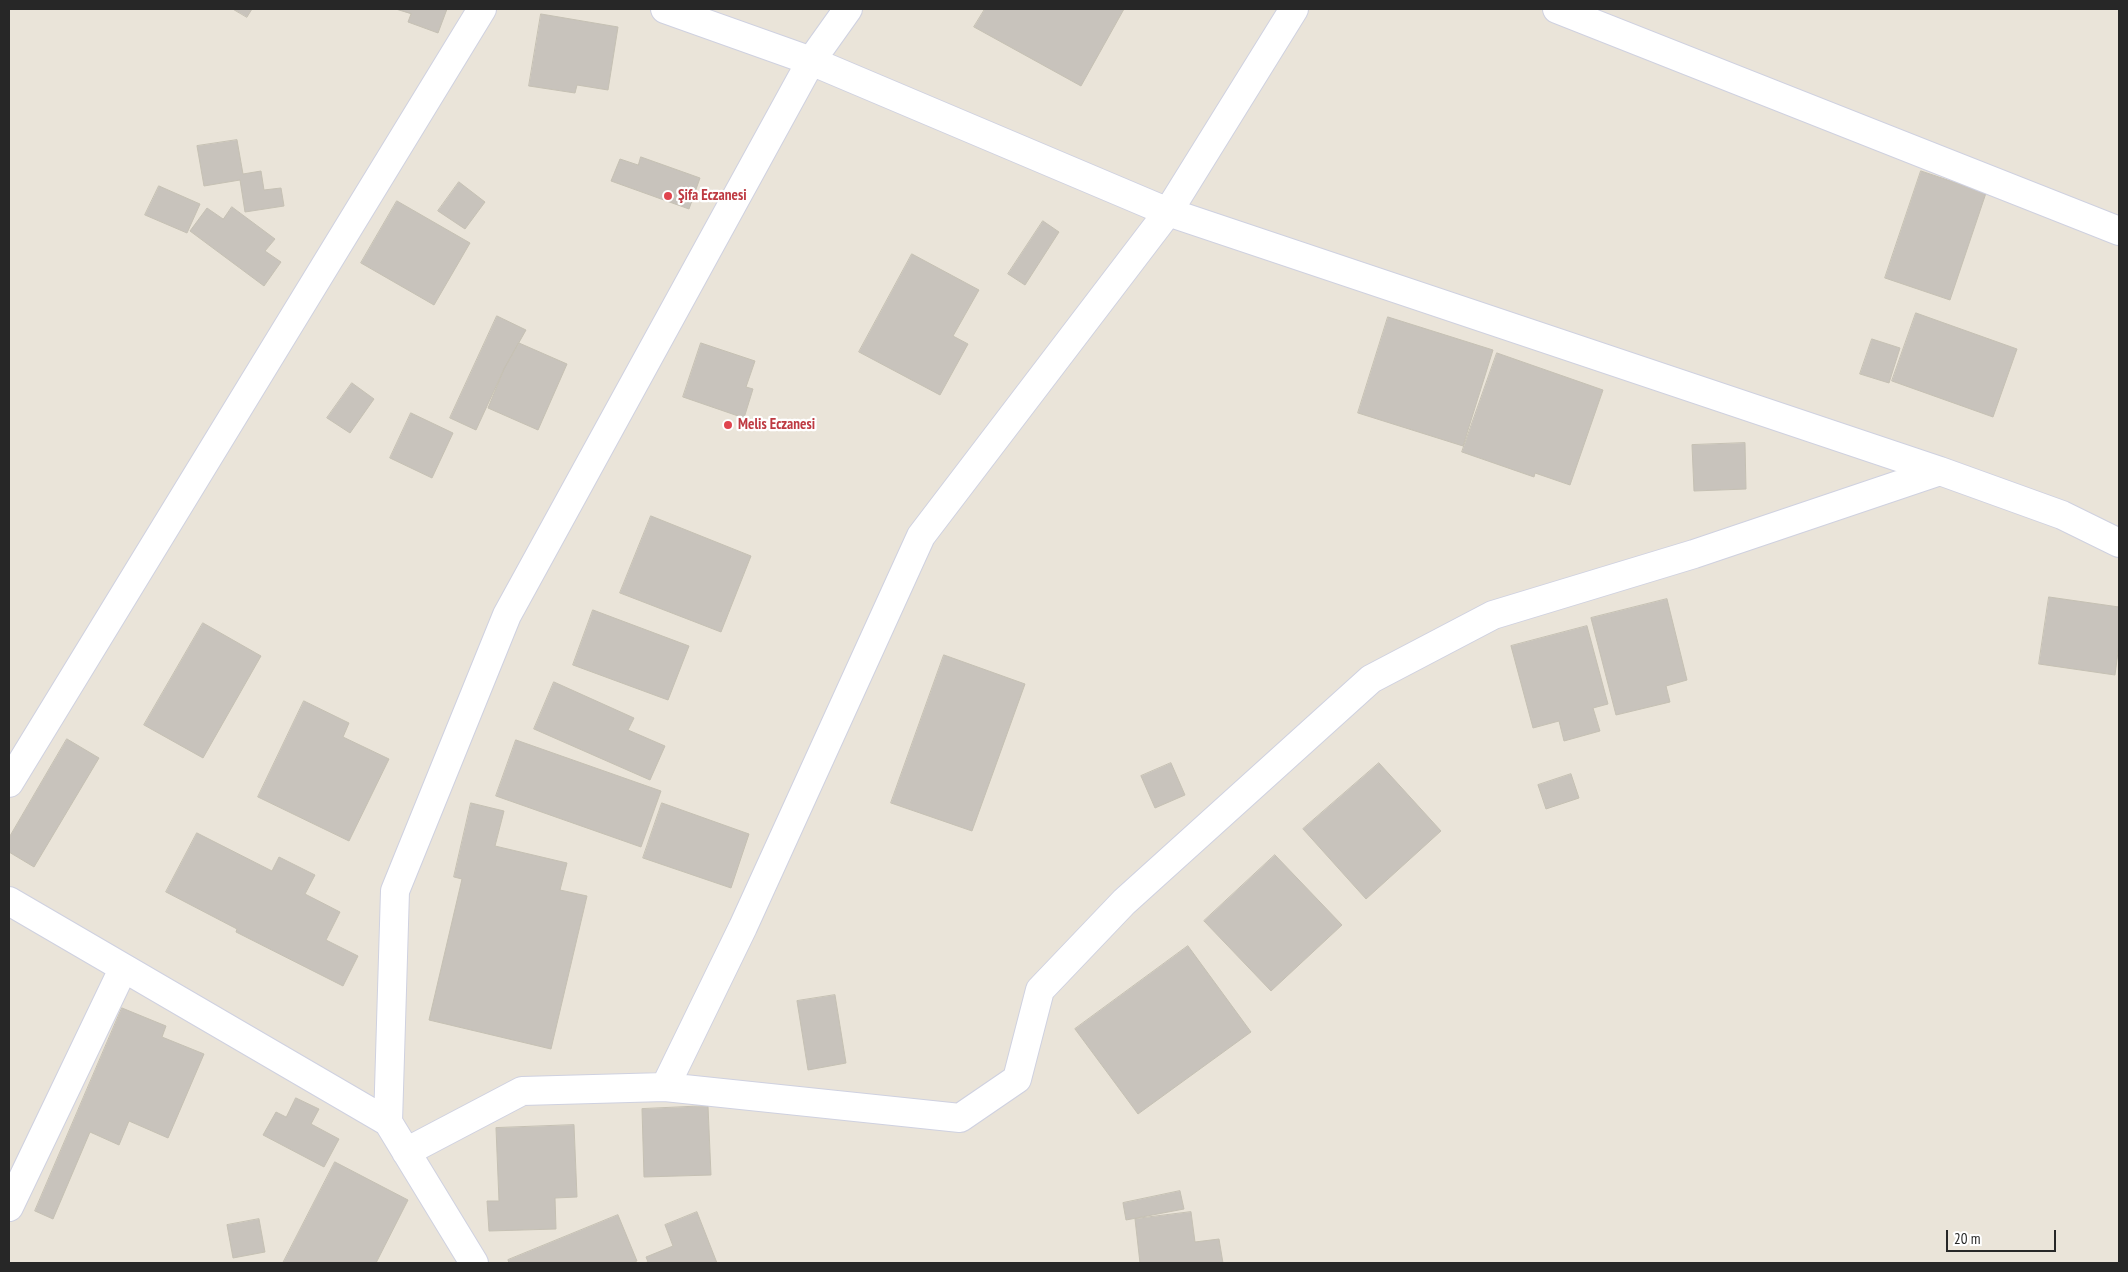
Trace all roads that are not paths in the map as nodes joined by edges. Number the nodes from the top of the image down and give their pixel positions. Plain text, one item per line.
1 (482, 9) edge
2 (665, 9) edge
3 (848, 9) edge
4 (1294, 9) edge
5 (1557, 9) edge
6 (811, 61) junction
7 (1168, 212) junction
8 (2119, 231) edge
9 (1940, 471) junction
10 (2119, 543) edge
11 (9, 783) edge
12 (9, 901) edge
13 (123, 969) junction
14 (664, 1087) junction
15 (388, 1122) junction
16 (406, 1152) junction
17 (9, 1207) edge
18 (474, 1263) edge

1 - 11 street
2 - 6 street
3 - 6 street
4 - 7 street
5 - 8 street
6 - 7 street
6 - 15 street
7 - 9 street
7 - 14 street
9 - 10 street
9 - 14 street
12 - 13 street
13 - 15 street
13 - 17 street
14 - 16 street
15 - 16 street
16 - 18 street

